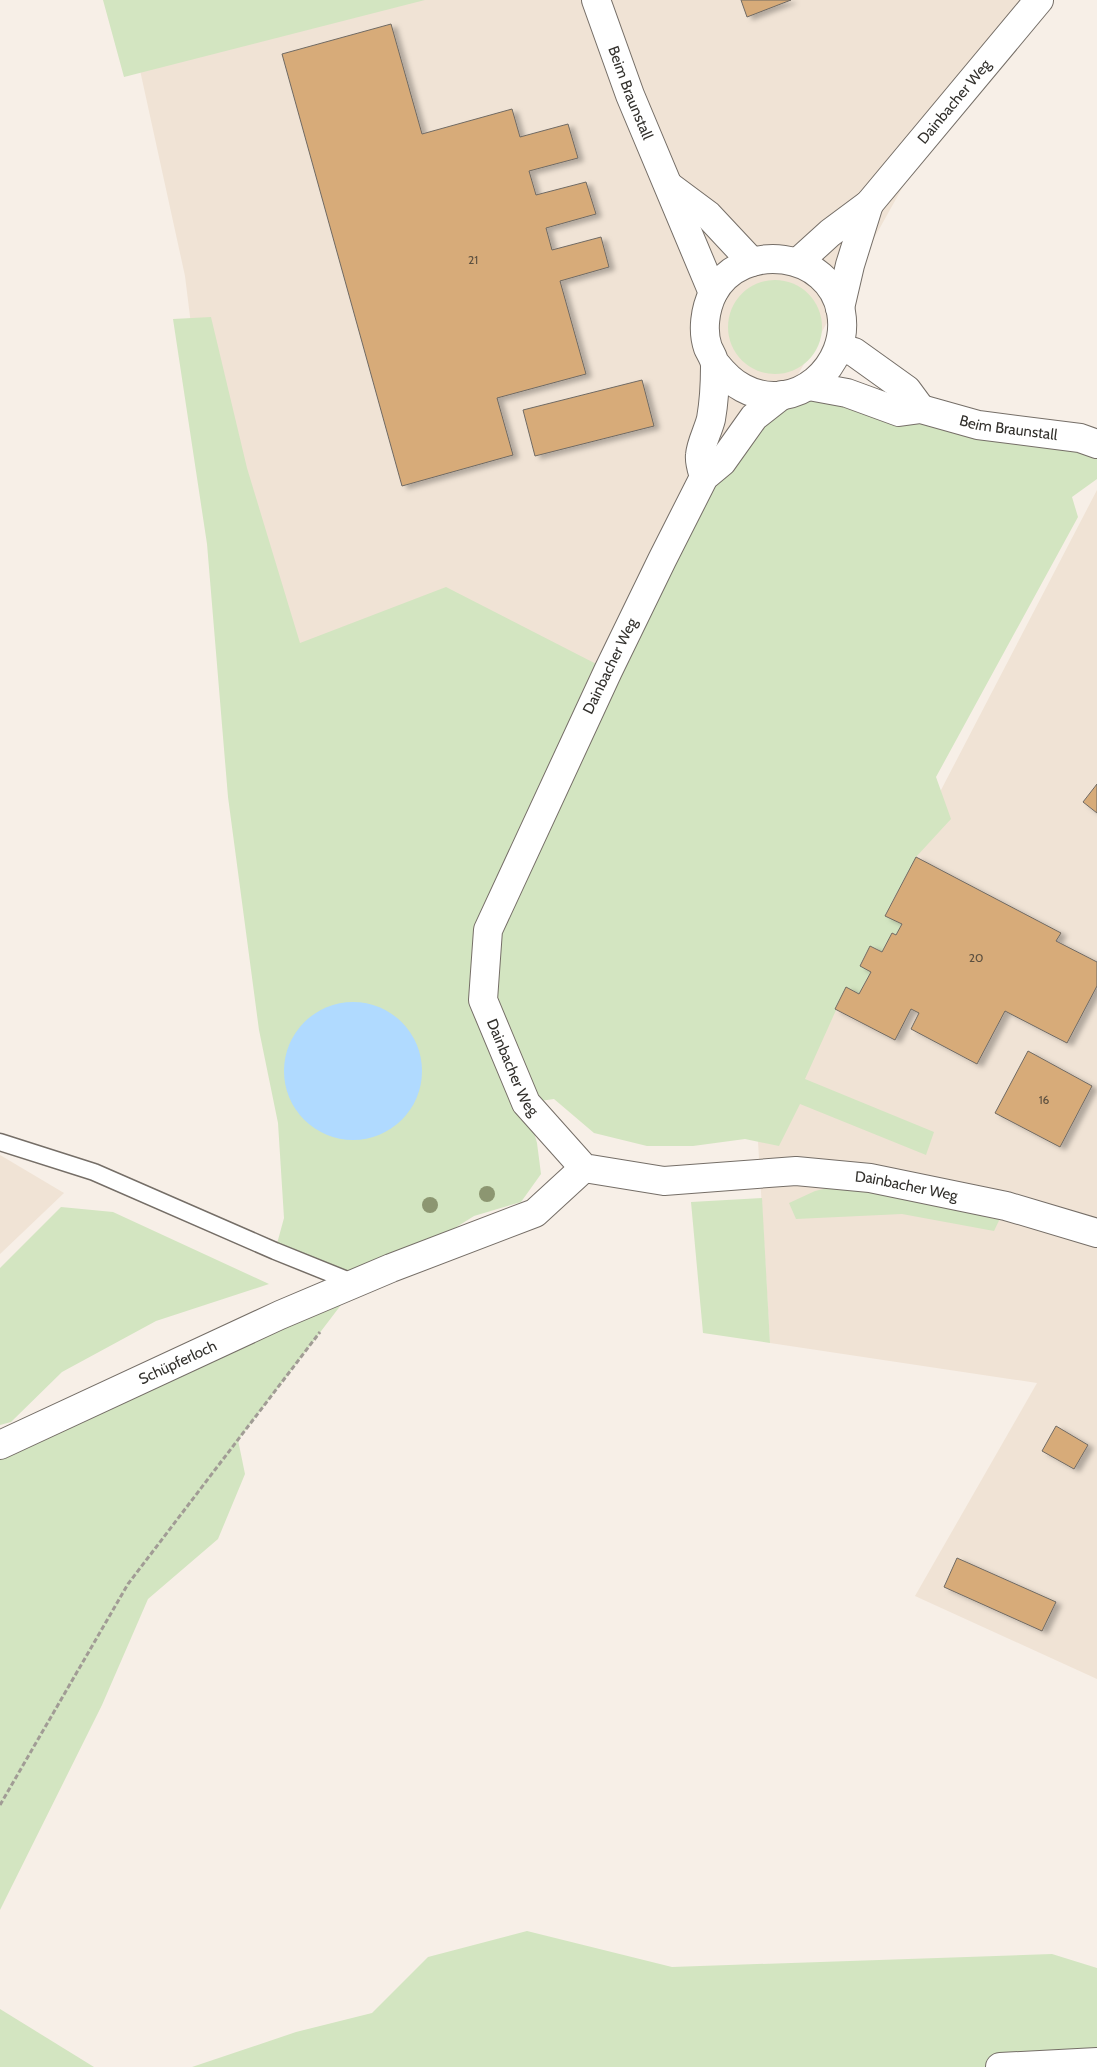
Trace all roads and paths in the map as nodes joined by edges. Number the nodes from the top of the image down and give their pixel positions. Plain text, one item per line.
1 (596, 0) edge
2 (1039, 0) edge
3 (667, 186) junction
4 (869, 204) junction
5 (752, 262) junction
6 (798, 262) junction
7 (713, 293) junction
8 (840, 308) junction
9 (840, 348) junction
10 (715, 363) junction
11 (809, 386) junction
12 (782, 395) junction
13 (921, 409) junction
14 (1097, 444) edge
15 (704, 477) junction
16 (0, 1142) edge
17 (584, 1168) junction
18 (1097, 1233) edge
19 (357, 1284) junction
20 (323, 1328) dead end
21 (0, 1445) edge
22 (0, 1805) edge
23 (1097, 2062) edge
24 (1000, 2067) edge

1 - 3 street, Beim Braunstall
2 - 4 street, Dainbacher Weg
3 - 5 street
3 - 7 street, Beim Braunstall
4 - 6 street, Dainbacher Weg
4 - 8 street, Dainbacher Weg
5 - 6 street
5 - 7 street
6 - 8 street
7 - 10 street
8 - 9 street
9 - 11 street
9 - 13 street
10 - 12 street
10 - 15 street
11 - 12 street
11 - 13 street, Beim Braunstall
12 - 15 street, Dainbacher Weg
13 - 14 street, Beim Braunstall
15 - 17 street, Dainbacher Weg
16 - 19 lane
17 - 18 street, Dainbacher Weg
17 - 19 street, Schüpferloch
19 - 21 street, Schüpferloch
20 - 22 path
23 - 24 street

